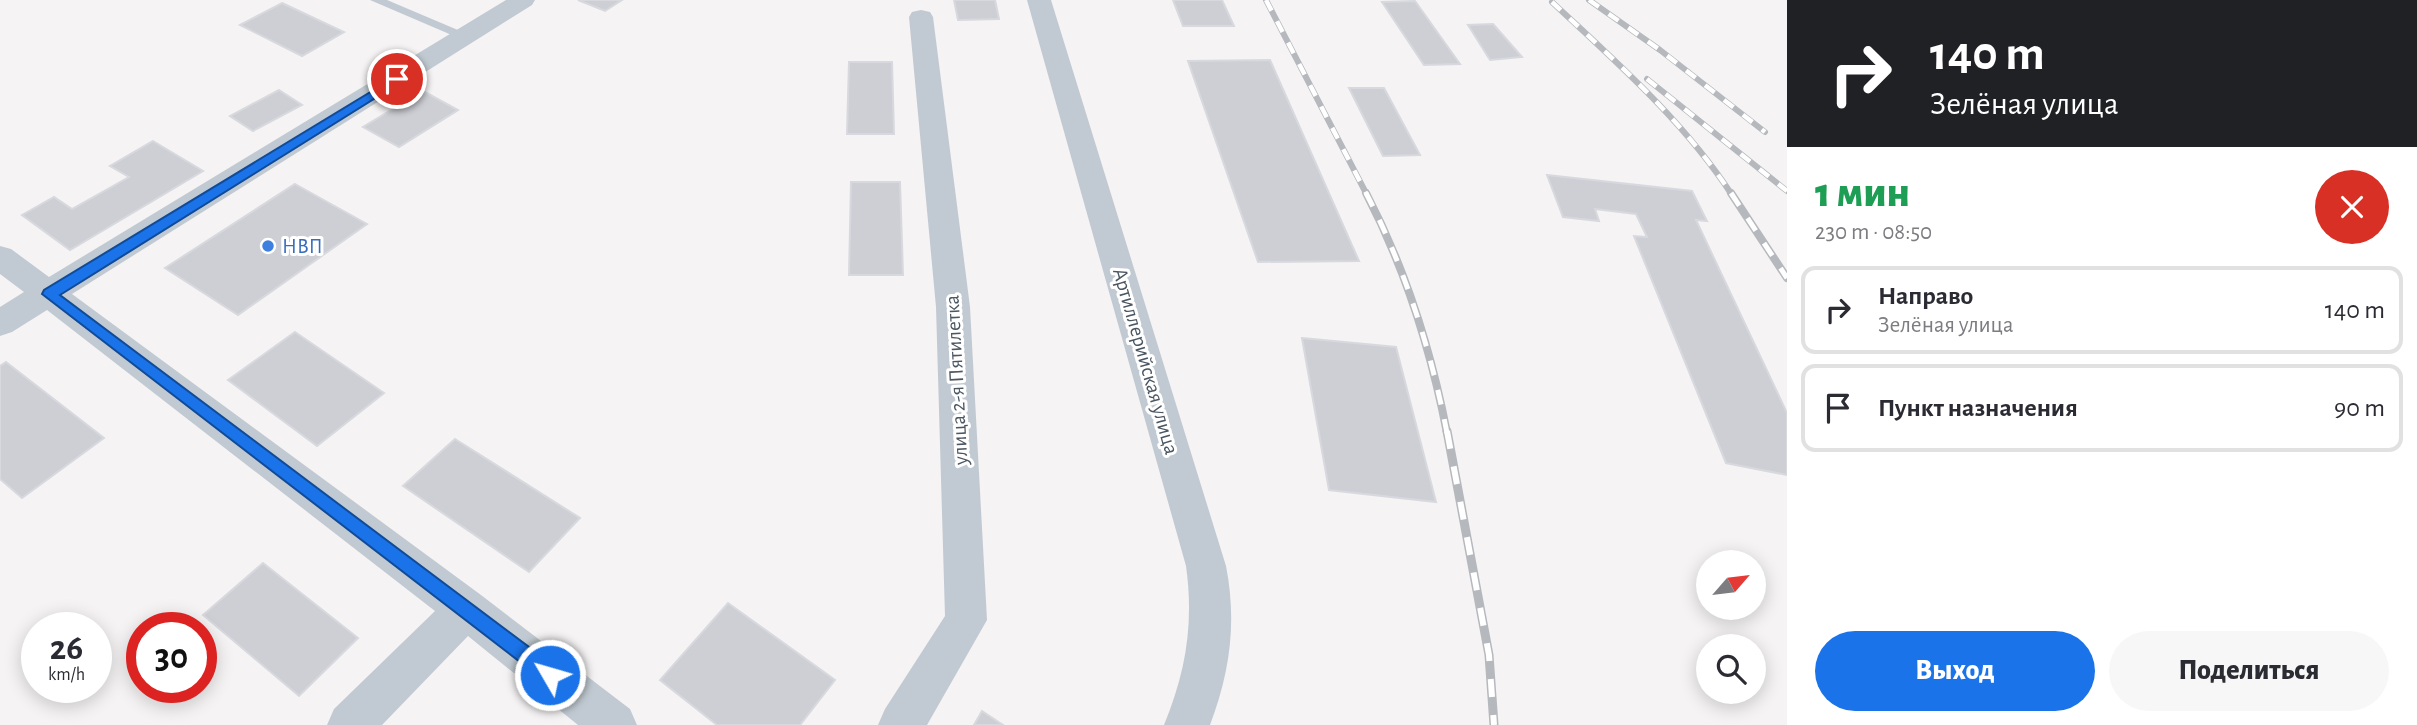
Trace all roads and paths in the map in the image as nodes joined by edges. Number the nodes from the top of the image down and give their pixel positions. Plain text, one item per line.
1 (376, 0) edge
2 (523, 0) edge
3 (1039, 0) edge
4 (921, 17) dead end
5 (466, 36) junction
6 (0, 257) edge
7 (50, 294) junction
8 (0, 323) edge
9 (466, 609) junction
10 (350, 725) edge
11 (614, 725) edge
12 (901, 725) edge
13 (1187, 725) edge

1 - 5 lane
2 - 5 street
3 - 13 street, Артиллерийская улица
4 - 12 street, улица 2-я Пятилетка
5 - 7 street
6 - 7 street
7 - 8 street
7 - 9 street
9 - 10 street
9 - 11 street

